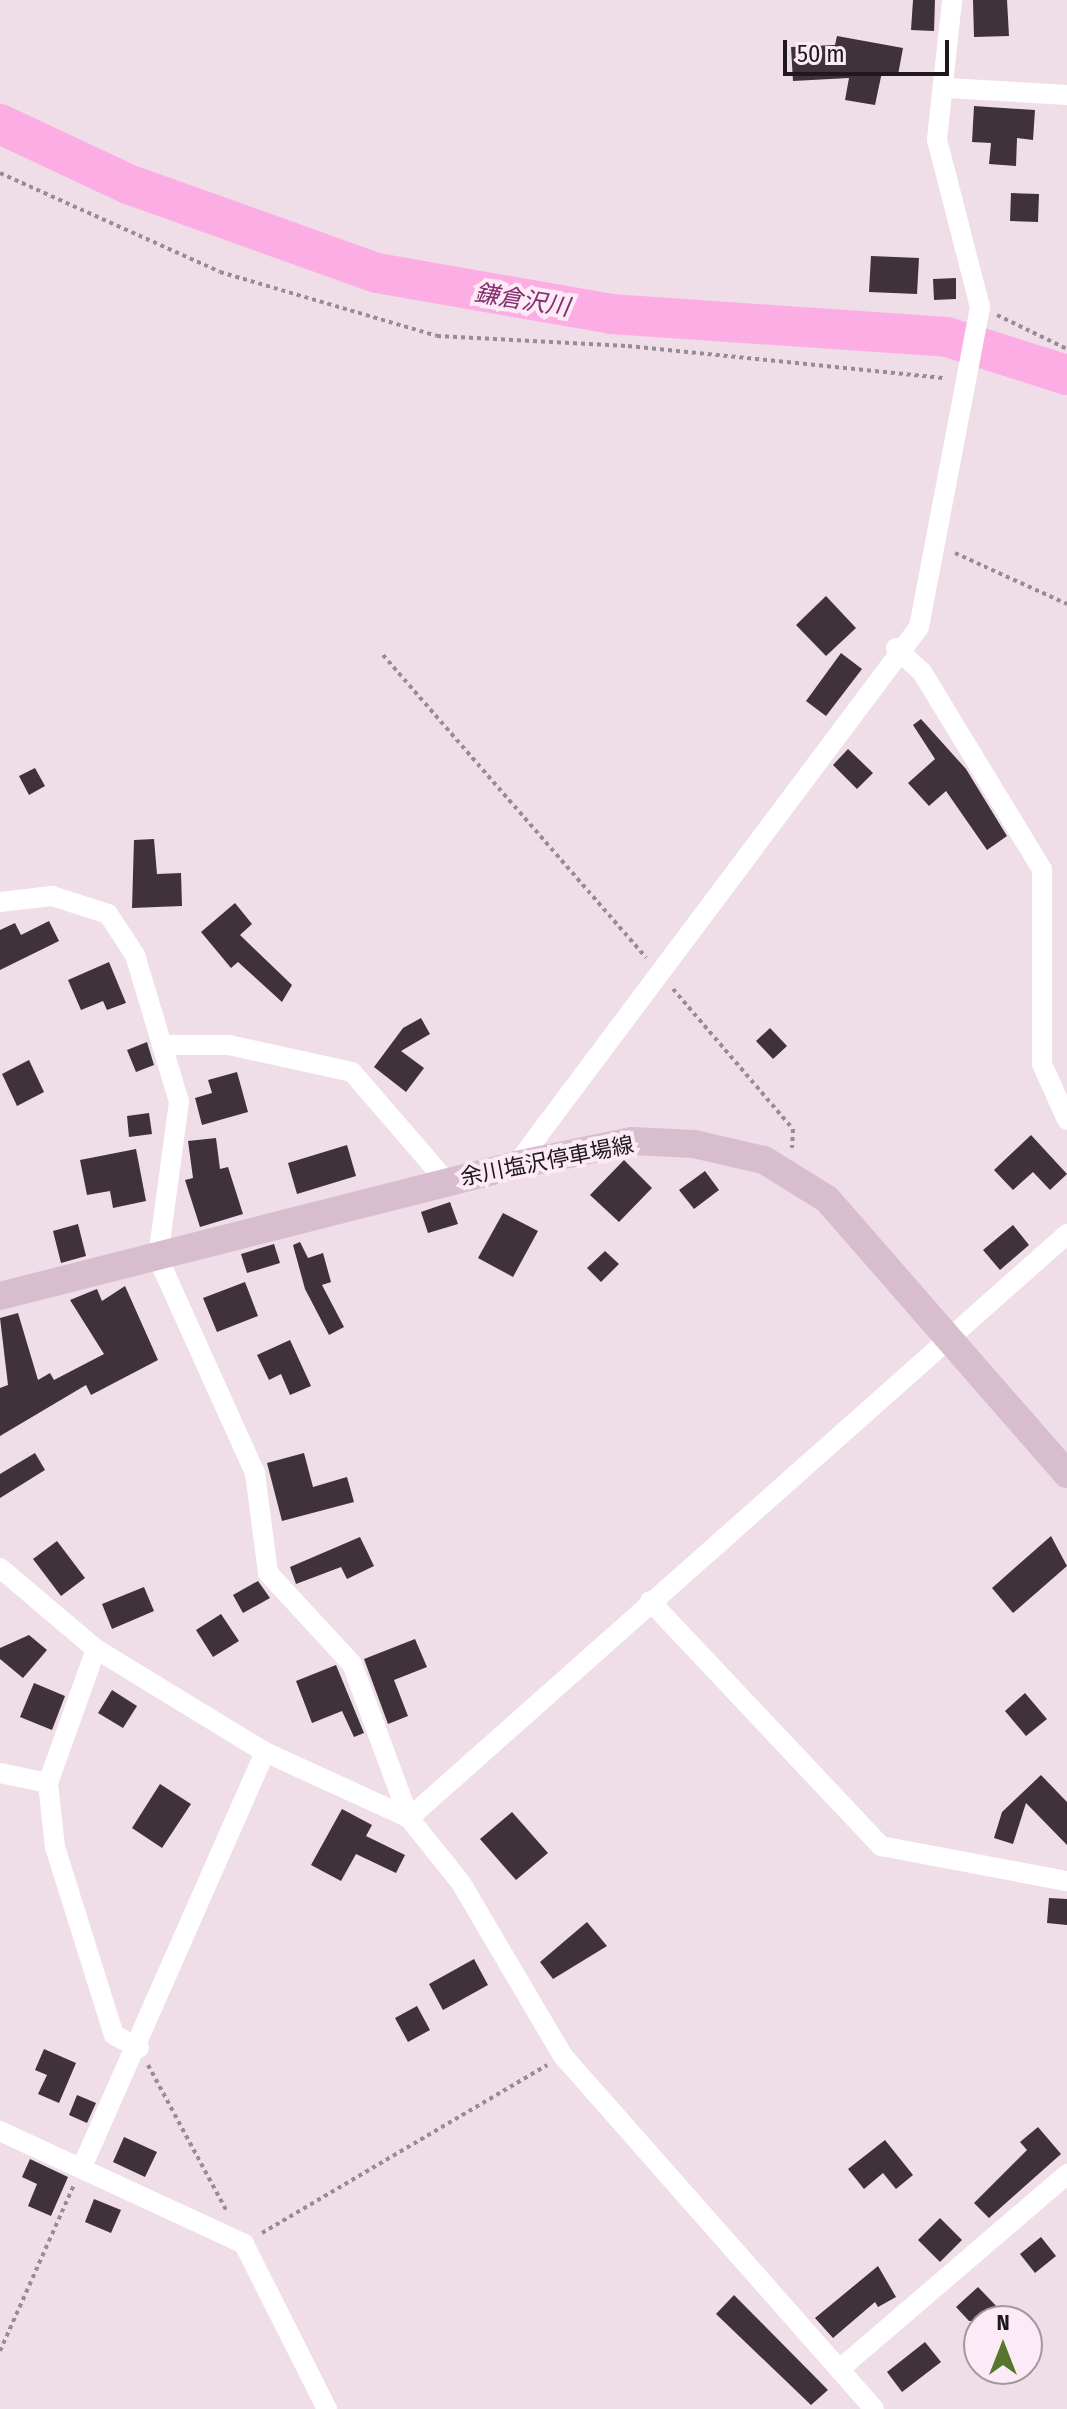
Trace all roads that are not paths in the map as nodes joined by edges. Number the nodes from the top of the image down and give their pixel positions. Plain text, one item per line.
1 (952, 0) edge
2 (947, 88) junction
3 (1067, 95) edge
4 (896, 648) junction
5 (0, 902) edge
6 (167, 1045) junction
7 (1067, 1120) edge
8 (516, 1165) junction
9 (447, 1182) junction
10 (1067, 1234) edge
11 (158, 1258) junction
12 (0, 1296) edge
13 (952, 1335) junction
14 (1067, 1474) edge
15 (0, 1568) edge
16 (650, 1601) junction
17 (96, 1649) junction
18 (265, 1752) junction
19 (0, 1773) edge
20 (48, 1783) junction
21 (409, 1818) junction
22 (1067, 1881) edge
23 (139, 2048) junction
24 (0, 2131) edge
25 (82, 2167) junction
26 (1067, 2174) edge
27 (841, 2368) junction
28 (327, 2409) edge
29 (874, 2409) edge

1 - 2 street
2 - 3 street
2 - 4 street
4 - 7 street
4 - 8 street
5 - 6 street
6 - 9 street
6 - 11 street
8 - 9 main road, 余川塩沢停車場線
8 - 13 main road, 余川塩沢停車場線
9 - 11 main road, 余川塩沢停車場線
10 - 13 street
11 - 12 main road, 余川塩沢停車場線
11 - 21 street
13 - 14 main road, 余川塩沢停車場線
13 - 16 street
15 - 17 street
16 - 21 street
16 - 22 street
17 - 18 street
17 - 20 street
18 - 21 street
18 - 23 street
19 - 20 street
20 - 23 street
21 - 27 street
23 - 25 street
24 - 25 street
25 - 28 street
26 - 27 street
27 - 29 street

